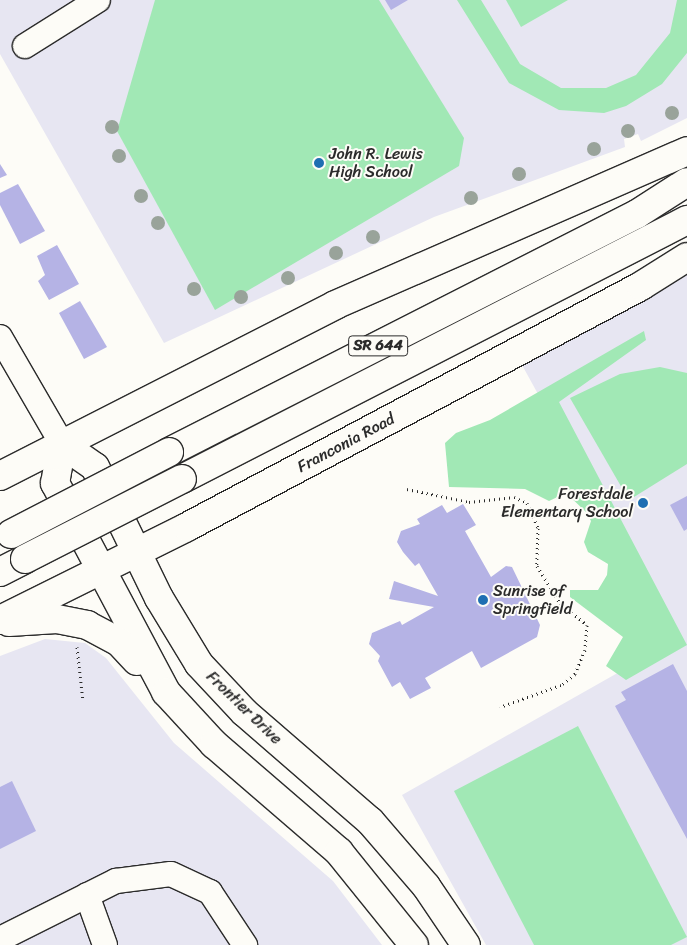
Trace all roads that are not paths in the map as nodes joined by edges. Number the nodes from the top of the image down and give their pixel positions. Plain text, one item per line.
1 (98, 0) edge
2 (25, 46) dead end
3 (687, 151) edge
4 (687, 182) edge
5 (687, 220) edge
6 (687, 257) edge
7 (0, 337) edge
8 (62, 444) junction
9 (0, 476) edge
10 (6, 536) edge
11 (137, 552) junction
12 (98, 571) junction
13 (0, 572) edge
14 (0, 622) edge
15 (166, 692) junction
16 (87, 895) junction
17 (0, 939) edge
18 (105, 945) edge
19 (246, 945) edge
20 (414, 945) edge
21 (466, 945) edge

1 - 2 street
3 - 8 main road
4 - 10 main road, SR 644, bridge
5 - 13 main road, SR 644, bridge
6 - 11 main road, Franconia Road
7 - 8 street, Frontier Drive
8 - 9 main road
8 - 11 main road, Frontier Drive
8 - 12 main road
11 - 12 main road, Franconia Road
11 - 21 main road, Frontier Drive
12 - 14 main road, Franconia Road
12 - 15 main road
14 - 15 main road
15 - 20 main road
16 - 17 street
16 - 18 street
16 - 19 street

